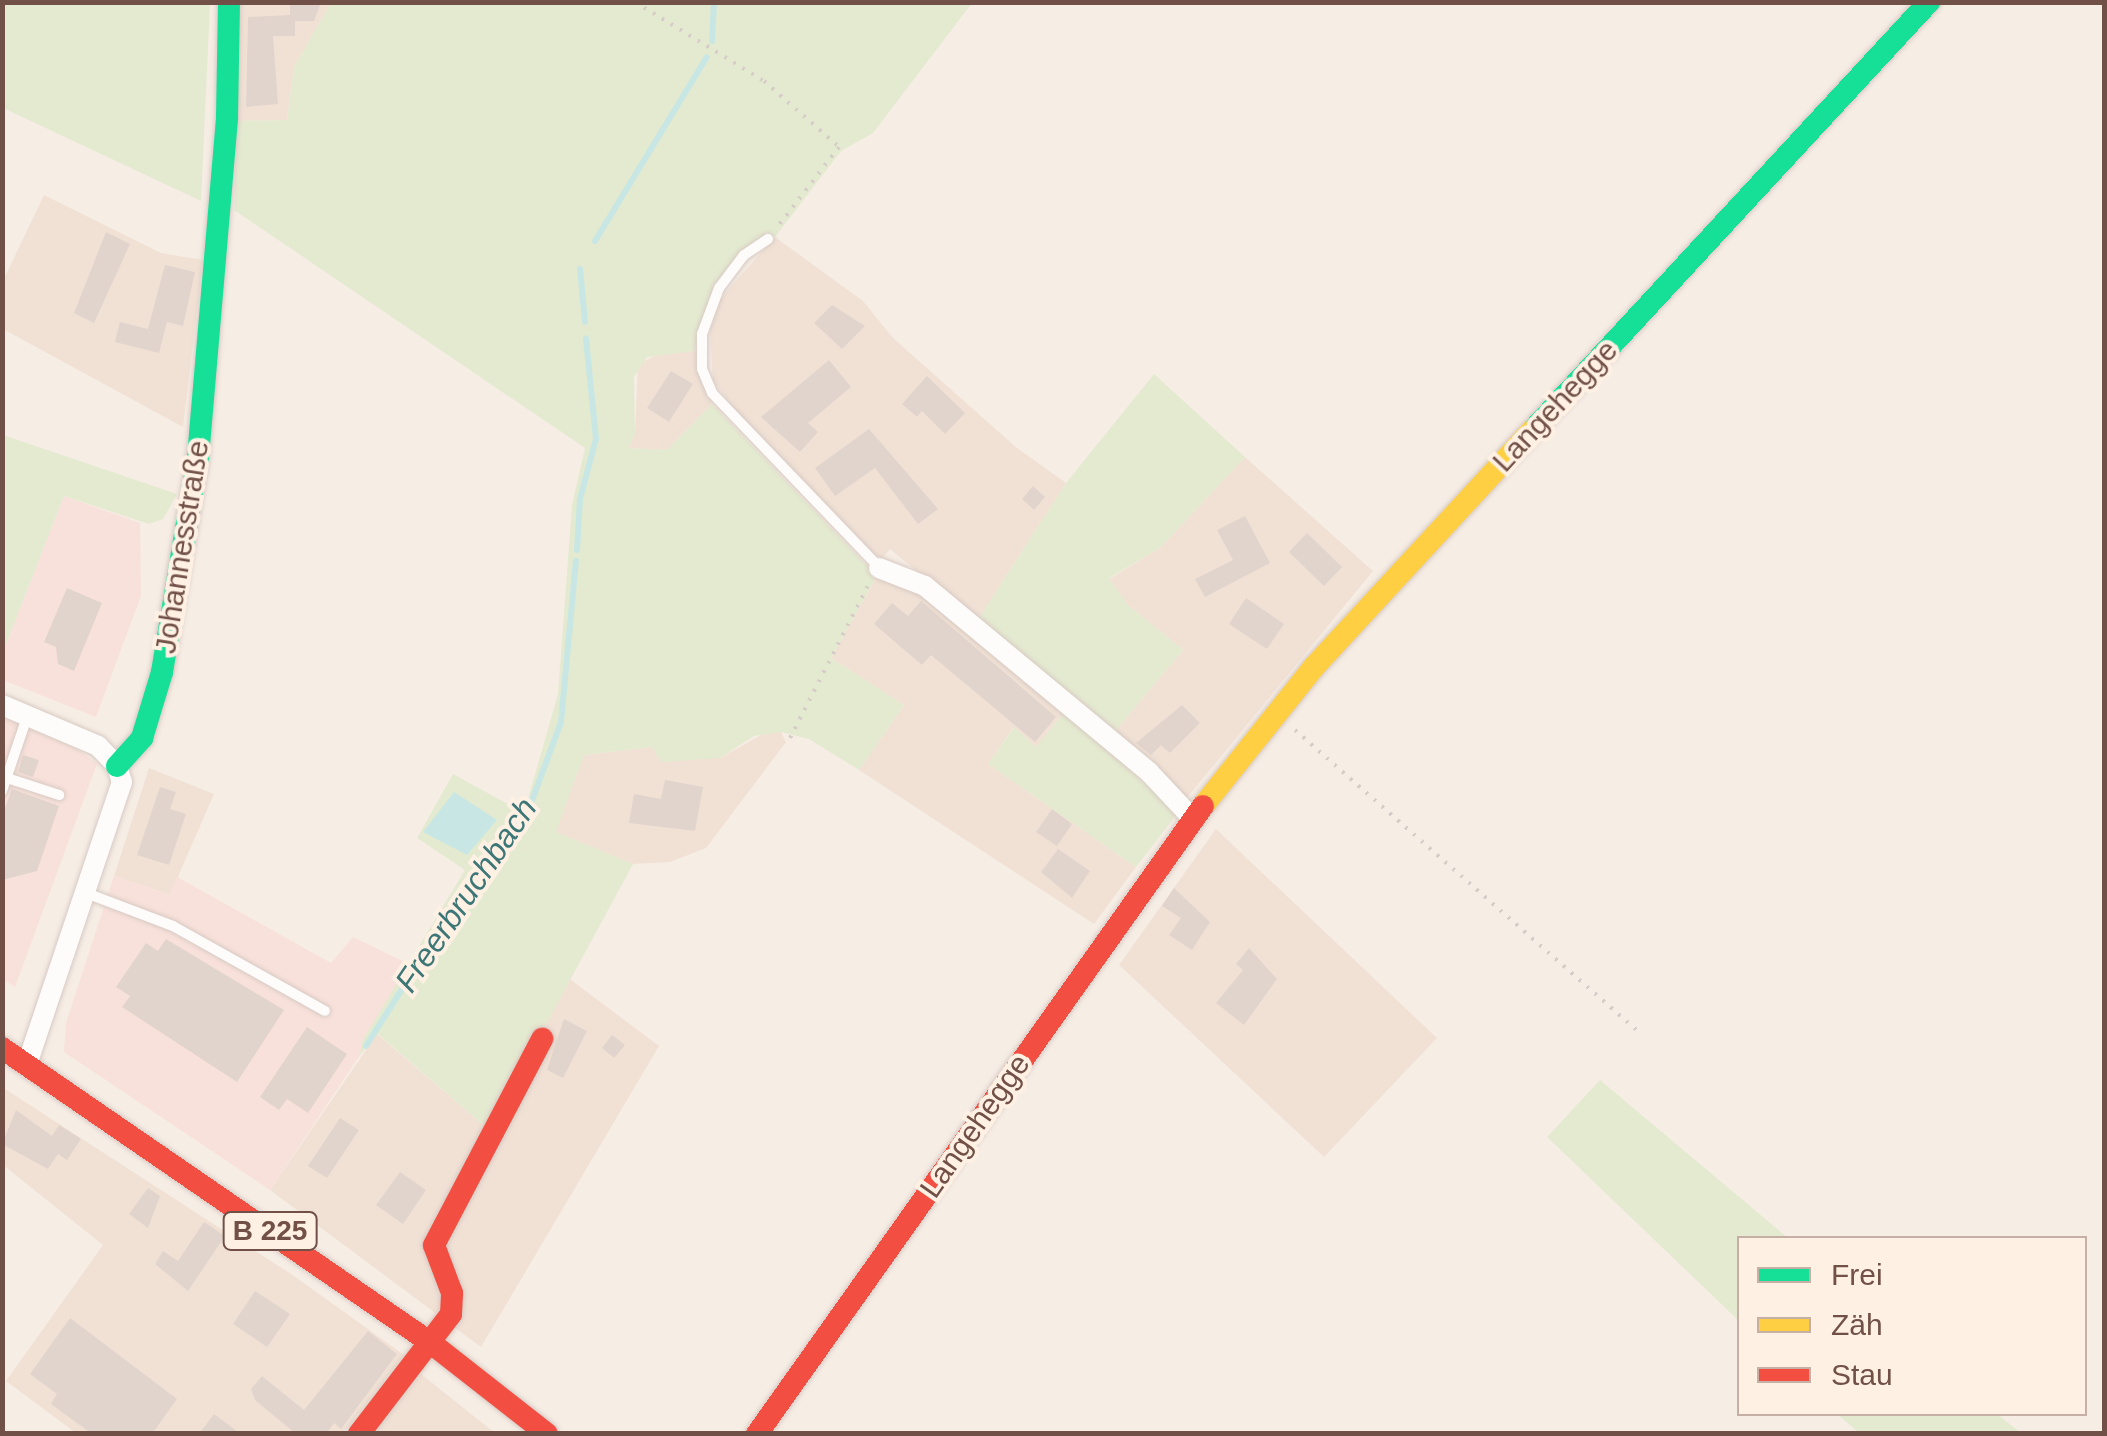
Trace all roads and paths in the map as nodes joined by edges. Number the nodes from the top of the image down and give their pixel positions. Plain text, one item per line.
1 (229, 2) edge
2 (635, 2) edge
3 (1929, 2) edge
4 (768, 239) joint
5 (880, 568) junction
6 (2, 705) edge
7 (1277, 713) junction
8 (28, 716) junction
9 (790, 738) dead end
10 (118, 766) junction
11 (7, 778) junction
12 (2, 791) edge
13 (60, 795) dead end
14 (1193, 819) junction
15 (86, 894) junction
16 (325, 1011) dead end
17 (1638, 1032) dead end
18 (542, 1040) dead end
19 (2, 1048) edge
20 (27, 1065) junction
21 (431, 1343) junction
22 (359, 1434) edge
23 (548, 1434) edge
24 (757, 1434) edge

1 - 10 street, Johannesstraße
2 - 4 path
3 - 7 street, Langehegge
4 - 5 lane
5 - 9 path
5 - 14 street
6 - 8 street
7 - 14 street, Langehegge
7 - 17 path
8 - 10 street
8 - 11 lane
10 - 15 street
11 - 12 lane
11 - 13 lane
14 - 24 street, Langehegge
15 - 16 lane
15 - 20 street
18 - 21 street
19 - 20 street, B 225
20 - 21 street, B 225
21 - 22 street
21 - 23 street, B 225

